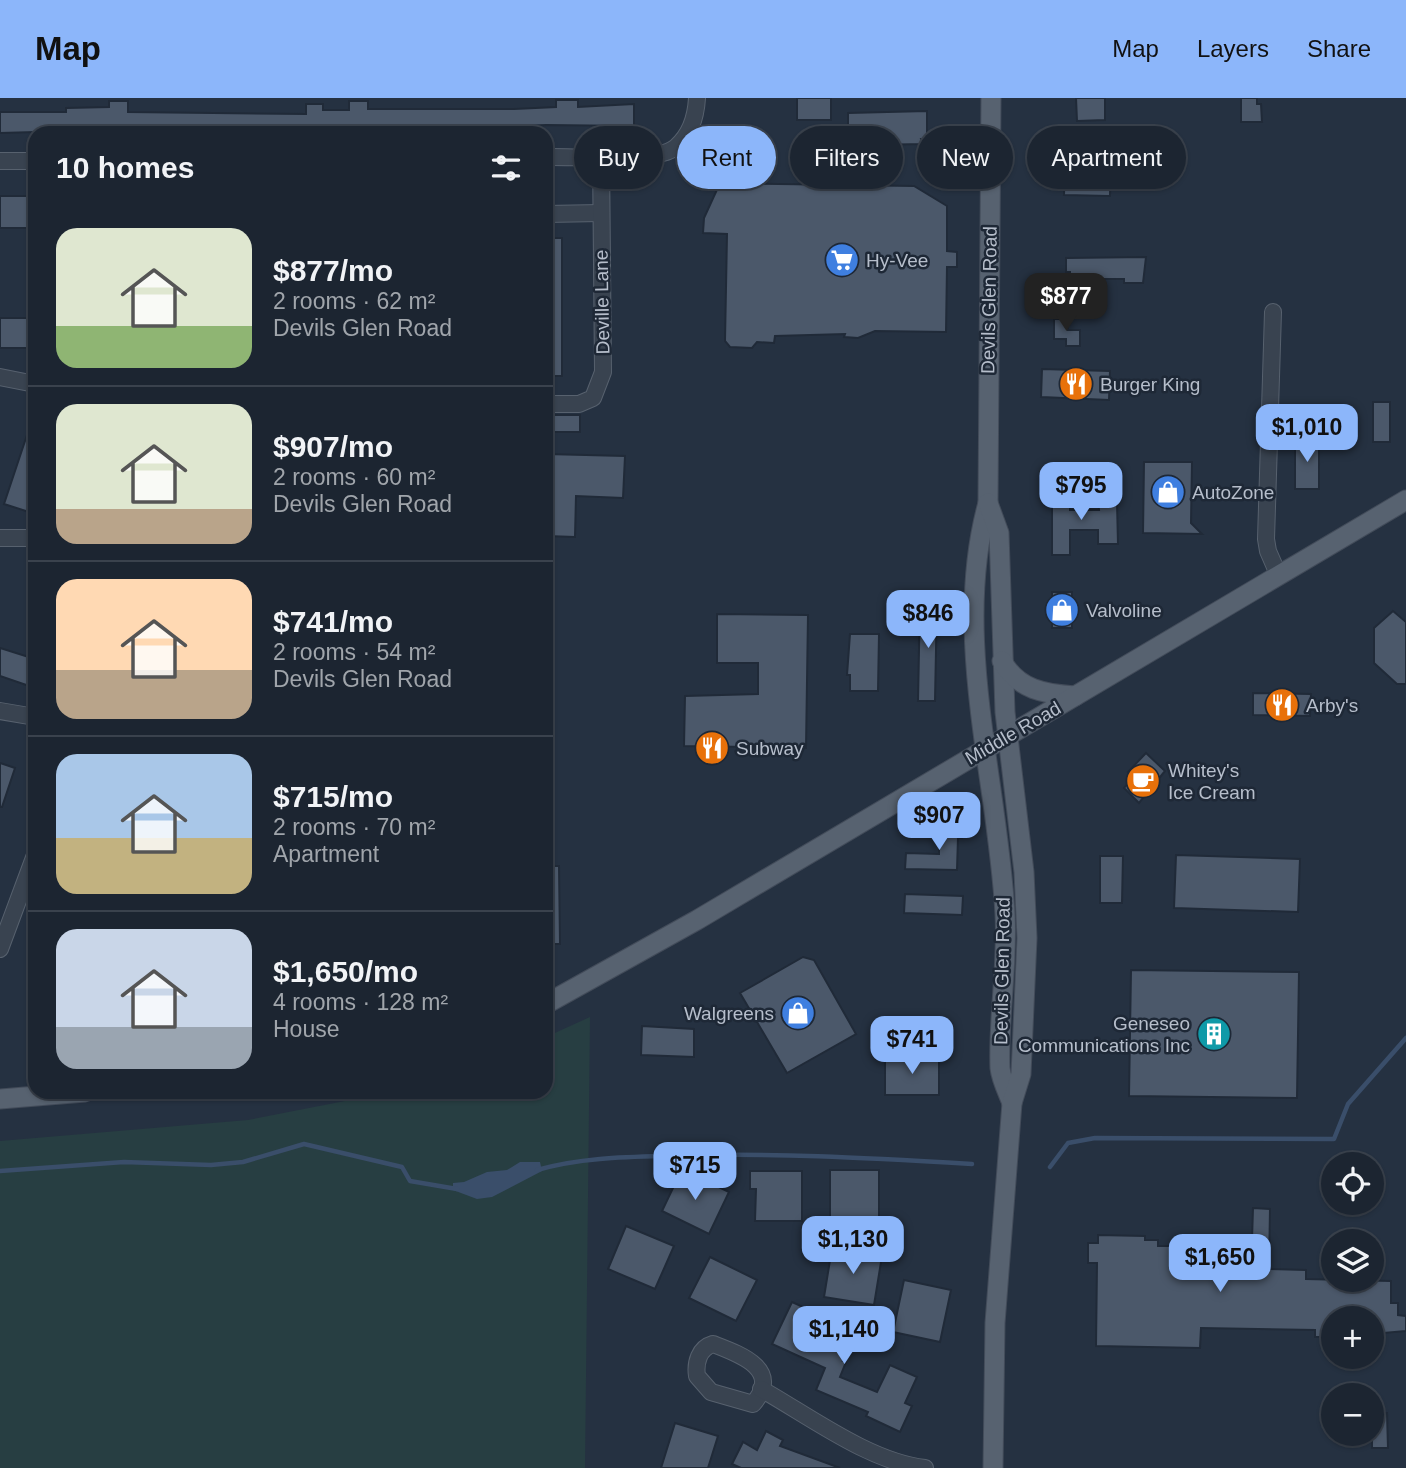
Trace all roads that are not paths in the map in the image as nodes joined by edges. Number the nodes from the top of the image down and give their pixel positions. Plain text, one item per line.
1 (696, 98) edge
2 (991, 98) edge
3 (663, 153) edge
4 (553, 156) edge
5 (574, 156) edge
6 (0, 161) edge
7 (28, 161) edge
8 (601, 189) edge
9 (601, 213) junction
10 (553, 214) edge
11 (1273, 312) dead end
12 (0, 377) edge
13 (28, 383) edge
14 (553, 404) edge
15 (1406, 500) edge
16 (988, 503) junction
17 (0, 538) edge
18 (28, 538) edge
19 (1278, 573) junction
20 (1002, 661) junction
21 (1075, 696) junction
22 (0, 711) edge
23 (28, 716) edge
24 (1008, 736) junction
25 (987, 748) junction
26 (28, 874) edge
27 (0, 948) edge
28 (553, 1000) edge
29 (28, 1097) edge
30 (0, 1099) edge
31 (1012, 1103) junction
32 (761, 1389) dead end
33 (925, 1468) edge
34 (993, 1468) edge

1 - 3 street
2 - 16 main road, Devils Glen Road
4 - 5 street
6 - 7 street
8 - 9 street, Deville Lane
9 - 10 street
9 - 14 street, Deville Lane
11 - 19 street
12 - 13 street
15 - 19 main road, Middle Road
16 - 20 main road, Devils Glen Road
16 - 25 main road, Devils Glen Road
17 - 18 street
19 - 21 main road, Middle Road
20 - 21 main road
20 - 24 main road, Devils Glen Road
21 - 24 main road, Middle Road
22 - 23 street
24 - 25 main road, Middle Road
24 - 31 main road, Devils Glen Road
25 - 28 main road, Middle Road
25 - 31 main road, Devils Glen Road
26 - 27 street
29 - 30 main road
31 - 34 main road, Devils Glen Road
32 - 33 street

